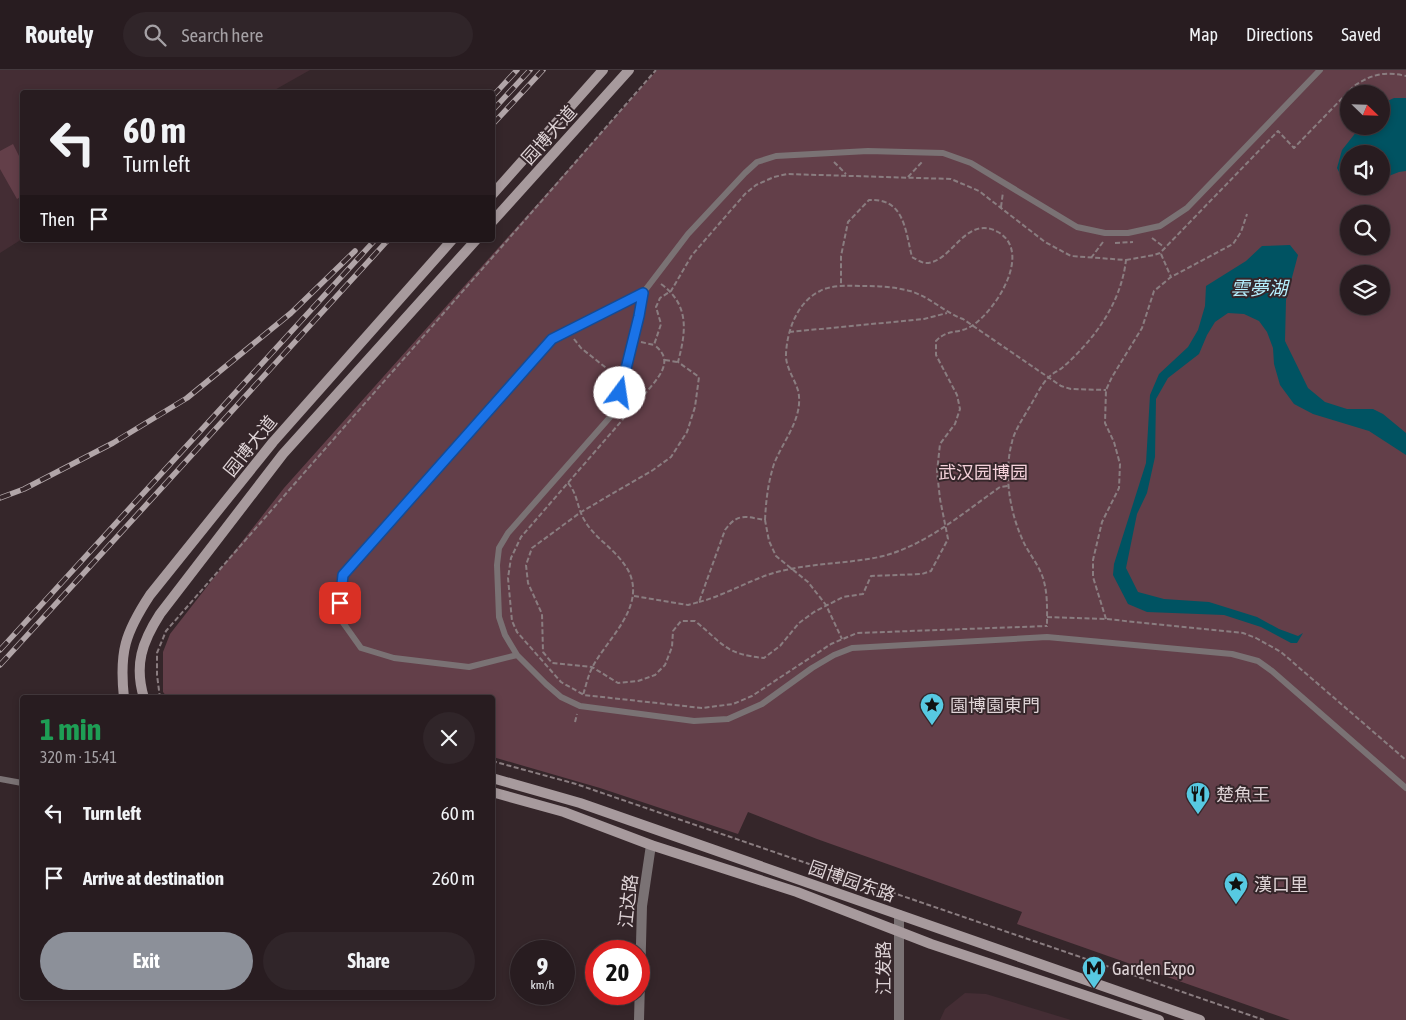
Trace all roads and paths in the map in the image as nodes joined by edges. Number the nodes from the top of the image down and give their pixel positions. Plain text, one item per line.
1 (603, 70) edge
2 (629, 70) edge
3 (656, 70) edge
4 (1320, 70) edge
5 (1406, 76) edge
6 (833, 162) dead end
7 (929, 162) dead end
8 (846, 174) junction
9 (908, 177) junction
10 (746, 189) dead end
11 (495, 191) edge
12 (1003, 191) dead end
13 (745, 194) junction
14 (1001, 207) junction
15 (1247, 214) dead end
16 (495, 219) edge
17 (1144, 240) dead end
18 (450, 242) edge
19 (474, 242) edge
20 (1135, 242) dead end
21 (1164, 248) junction
22 (1160, 253) junction
23 (1091, 258) junction
24 (1126, 260) junction
25 (1171, 276) junction
26 (654, 278) junction
27 (841, 286) junction
28 (671, 290) junction
29 (643, 293) junction
30 (947, 313) junction
31 (973, 326) junction
32 (567, 331) junction
33 (789, 332) junction
34 (640, 342) dead end
35 (654, 345) junction
36 (665, 360) junction
37 (678, 362) junction
38 (1048, 377) junction
39 (622, 382) junction
40 (1106, 390) junction
41 (644, 395) junction
42 (568, 482) junction
43 (1008, 486) junction
44 (581, 512) junction
45 (765, 520) junction
46 (945, 525) junction
47 (792, 568) junction
48 (634, 596) junction
49 (700, 602) junction
50 (826, 605) junction
51 (1106, 619) dead end
52 (1047, 626) junction
53 (1047, 637) junction
54 (842, 638) junction
55 (845, 651) junction
56 (517, 655) junction
57 (592, 667) junction
58 (143, 692) edge
59 (584, 694) junction
60 (124, 695) edge
61 (160, 695) edge
62 (580, 706) junction
63 (575, 722) dead end
64 (495, 762) edge
65 (495, 779) edge
66 (0, 780) edge
67 (20, 782) edge
68 (1406, 788) edge
69 (495, 793) edge
70 (651, 845) junction
71 (899, 915) junction
72 (899, 932) junction
73 (639, 1020) edge
74 (899, 1020) edge
75 (1159, 1020) edge
76 (1200, 1020) edge
77 (1264, 1020) edge

1 - 11 main road, 园博大道
2 - 16 main road, 园博大道
3 - 61 path
4 - 26 lane
5 - 21 path
6 - 8 path
7 - 9 path
8 - 9 path
8 - 13 path
9 - 14 path
10 - 13 path
12 - 14 path
13 - 28 path
14 - 23 path
15 - 25 path
17 - 21 path
18 - 60 main road, 园博大道
19 - 58 main road, 园博大道
20 - 23 path
21 - 22 path
22 - 24 path
22 - 25 path
23 - 24 path
24 - 38 path
25 - 40 path
26 - 28 path
26 - 29 lane
27 - 30 path
27 - 31 path
27 - 33 path
28 - 35 path
28 - 37 path
29 - 32 lane
29 - 39 lane
30 - 31 path
30 - 33 path
31 - 38 path
31 - 46 path
32 - 39 path
32 - 56 lane
33 - 45 path
34 - 35 path
35 - 36 path
36 - 37 path
36 - 41 path
37 - 44 path
38 - 40 path
38 - 43 path
39 - 41 path
39 - 56 lane
40 - 51 path
41 - 42 path
42 - 44 path
42 - 59 path
43 - 46 path
43 - 52 path
44 - 48 path
44 - 57 path
45 - 47 path
45 - 49 path
46 - 47 path
46 - 50 path
47 - 49 path
47 - 50 path
48 - 49 path
48 - 57 path
50 - 54 path
50 - 57 path
52 - 53 path
52 - 54 path
53 - 55 lane
53 - 68 lane
54 - 55 path
54 - 59 path
55 - 62 lane
56 - 62 lane
57 - 59 path
59 - 62 path
62 - 63 path
64 - 77 path
65 - 71 main road, 园博园东路
66 - 67 lane
69 - 70 main road, 园博园东路
70 - 72 main road, 园博园东路
70 - 73 street, 江达路
71 - 72 street, 江发路
71 - 76 main road, 园博园东路
72 - 74 street, 江发路
72 - 75 main road, 园博园东路

